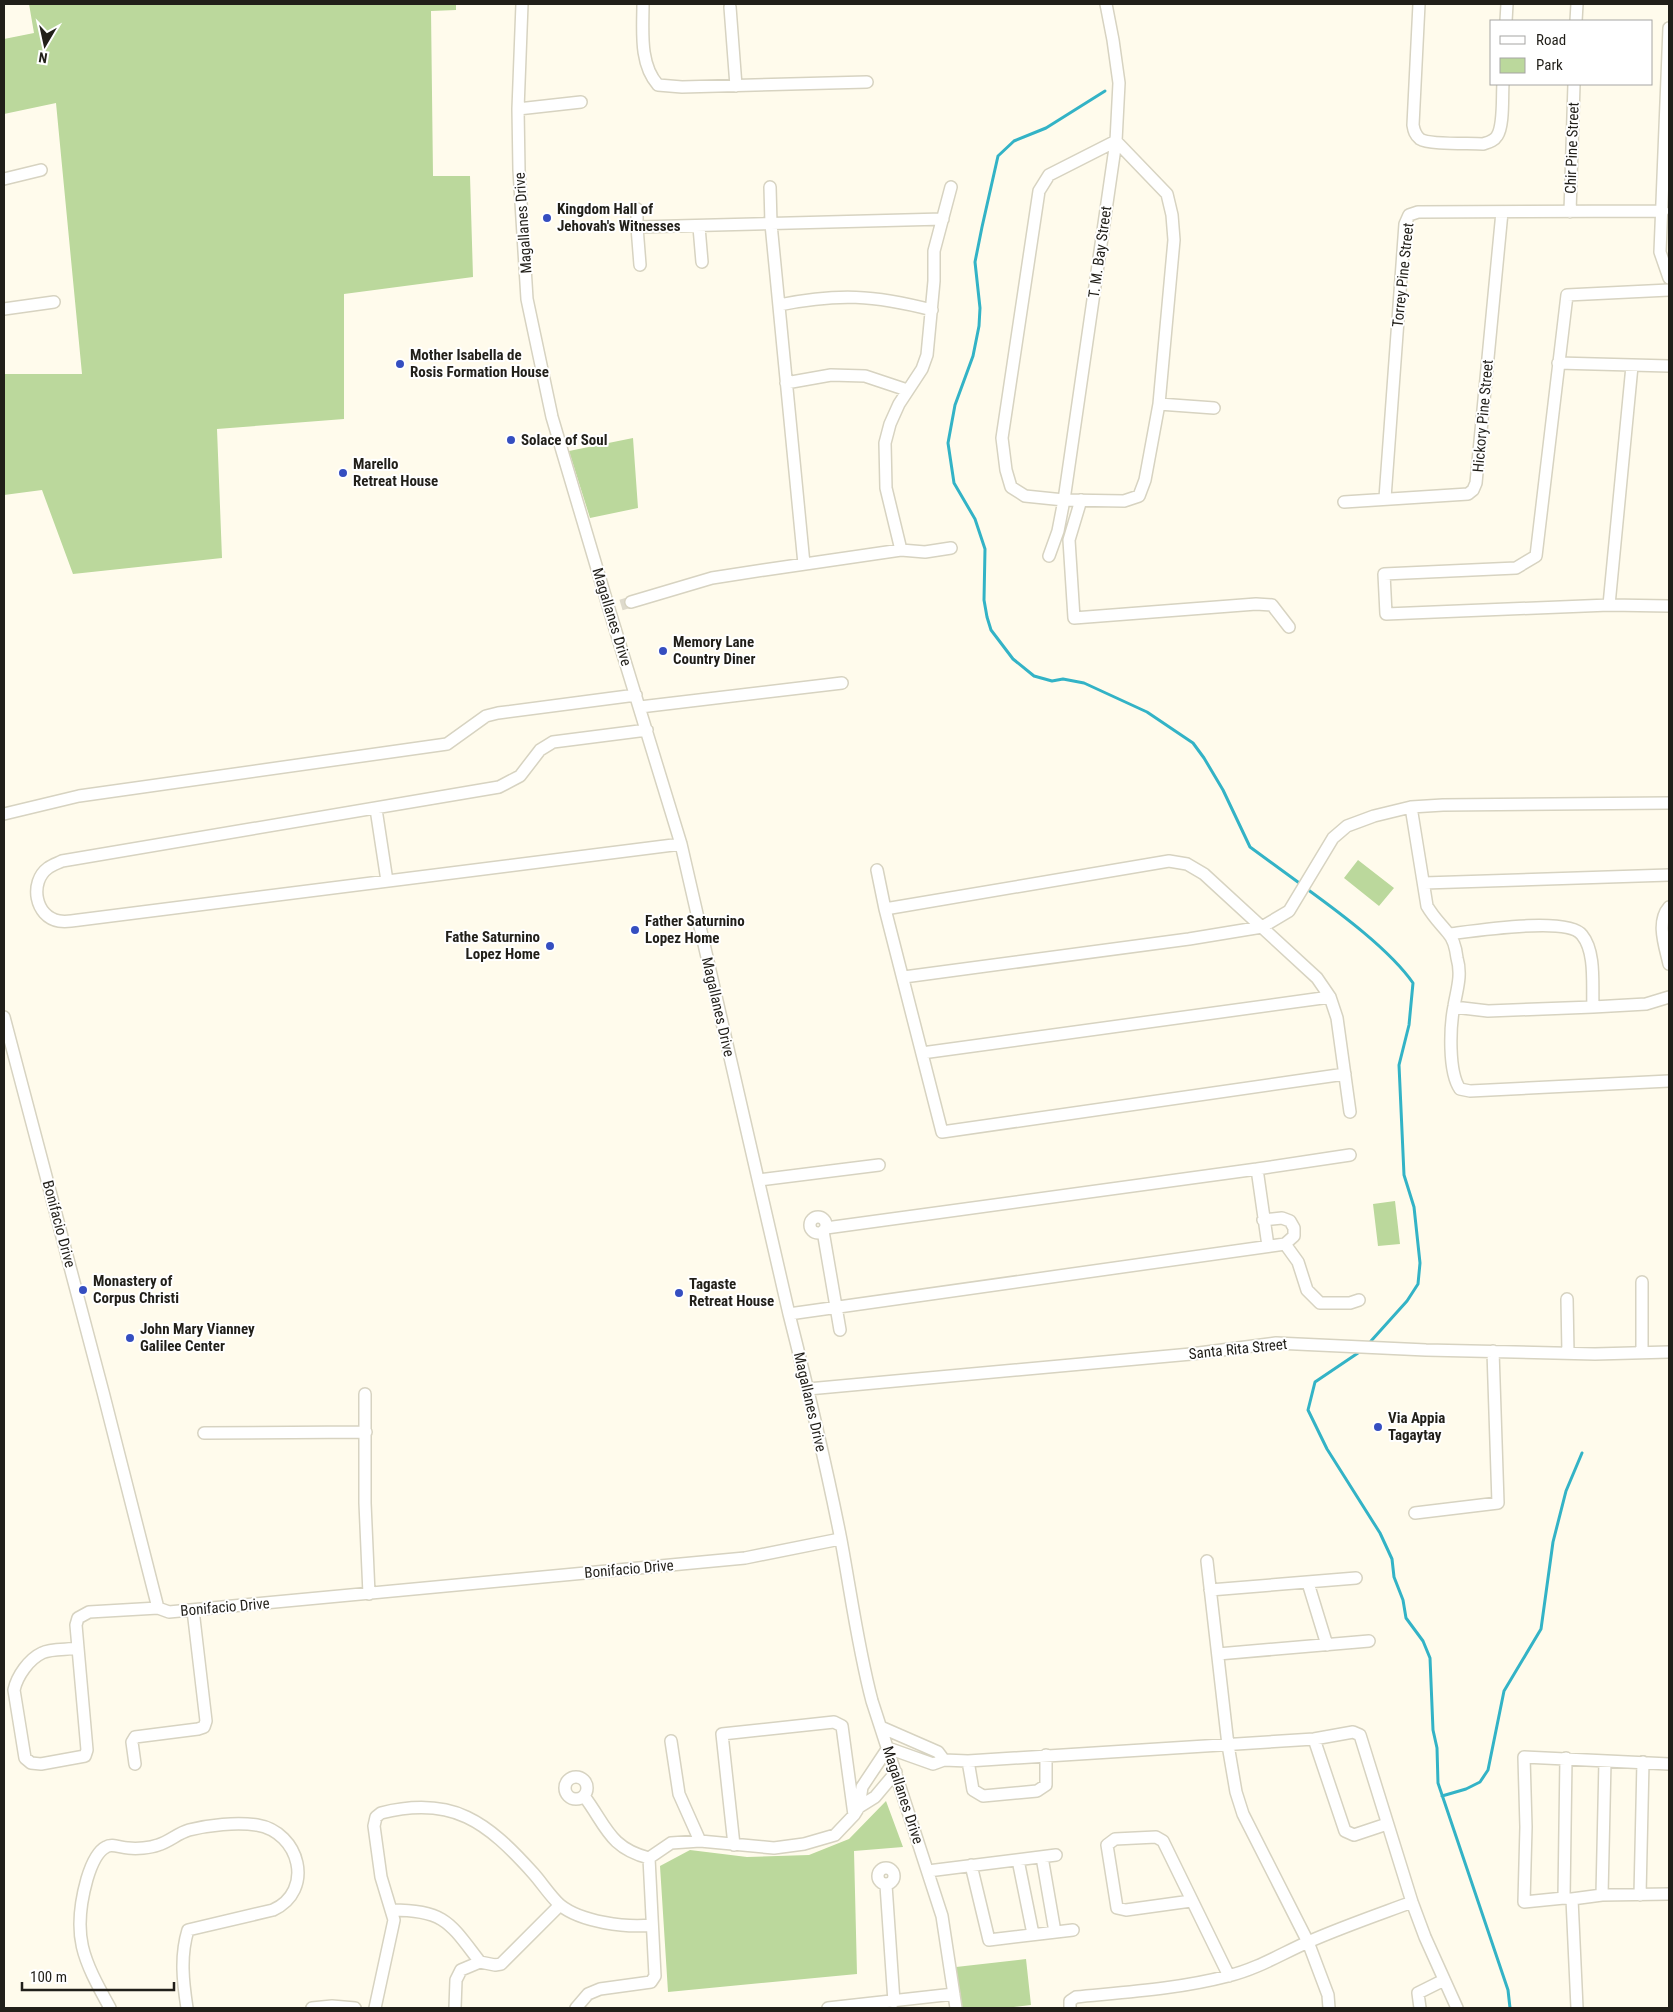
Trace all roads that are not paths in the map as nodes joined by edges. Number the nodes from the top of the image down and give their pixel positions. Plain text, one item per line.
1 (522, 4) edge
2 (643, 4) edge
3 (1106, 4) edge
4 (1419, 4) edge
5 (1507, 4) edge
6 (1577, 4) edge
7 (730, 7) dead end
8 (1506, 20) edge
9 (1576, 20) edge
10 (1669, 28) edge
11 (867, 82) dead end
12 (1503, 85) edge
13 (1574, 85) edge
14 (736, 86) junction
15 (581, 102) dead end
16 (518, 109) junction
17 (1116, 141) junction
18 (41, 170) dead end
19 (4, 179) edge
20 (770, 187) dead end
21 (950, 187) dead end
22 (637, 209) dead end
23 (1663, 211) junction
24 (1502, 212) junction
25 (1570, 212) junction
26 (943, 219) junction
27 (771, 224) junction
28 (637, 227) junction
29 (699, 227) junction
30 (702, 262) dead end
31 (640, 265) dead end
32 (1669, 278) edge
33 (1669, 290) edge
34 (54, 302) dead end
35 (779, 304) junction
36 (4, 309) edge
37 (932, 310) junction
38 (1558, 363) junction
39 (1632, 366) junction
40 (1669, 366) edge
41 (786, 383) junction
42 (907, 390) junction
43 (1158, 404) junction
44 (1214, 408) dead end
45 (1385, 498) junction
46 (1064, 500) junction
47 (1081, 500) junction
48 (1344, 502) dead end
49 (951, 548) dead end
50 (900, 550) junction
51 (1049, 556) dead end
52 (804, 564) junction
53 (1609, 606) junction
54 (1669, 606) edge
55 (609, 609) junction
56 (1289, 626) dead end
57 (842, 684) dead end
58 (636, 695) junction
59 (640, 707) junction
60 (647, 730) junction
61 (1669, 803) edge
62 (1411, 807) junction
63 (376, 809) junction
64 (4, 814) edge
65 (681, 844) junction
66 (877, 870) dead end
67 (1669, 875) edge
68 (387, 881) junction
69 (1424, 883) junction
70 (1669, 907) edge
71 (885, 909) junction
72 (1262, 927) junction
73 (1449, 934) junction
74 (1669, 964) edge
75 (904, 977) junction
76 (1669, 996) edge
77 (1330, 997) junction
78 (1454, 1007) junction
79 (1593, 1007) junction
80 (4, 1017) edge
81 (922, 1053) junction
82 (1345, 1074) junction
83 (1669, 1081) edge
84 (1350, 1112) dead end
85 (1350, 1155) dead end
86 (879, 1165) dead end
87 (1257, 1169) junction
88 (759, 1180) junction
89 (1264, 1220) junction
90 (1285, 1244) junction
91 (1268, 1246) junction
92 (1642, 1282) dead end
93 (1566, 1299) dead end
94 (1359, 1300) dead end
95 (837, 1306) junction
96 (789, 1314) junction
97 (840, 1330) dead end
98 (1493, 1351) junction
99 (1642, 1352) junction
100 (1669, 1352) edge
101 (1568, 1353) junction
102 (808, 1389) junction
103 (365, 1394) dead end
104 (366, 1432) junction
105 (204, 1433) dead end
106 (1415, 1513) dead end
107 (840, 1539) junction
108 (1207, 1562) dead end
109 (1356, 1578) dead end
110 (1308, 1583) junction
111 (1210, 1590) junction
112 (369, 1594) junction
113 (158, 1608) junction
114 (193, 1610) junction
115 (1370, 1641) dead end
116 (1327, 1645) junction
117 (78, 1648) junction
118 (1218, 1654) junction
119 (883, 1728) junction
120 (1314, 1739) junction
121 (671, 1741) dead end
122 (1228, 1745) junction
123 (888, 1748) junction
124 (1046, 1755) junction
125 (1566, 1758) junction
126 (944, 1760) junction
127 (968, 1761) junction
128 (1605, 1761) junction
129 (1643, 1762) junction
130 (135, 1764) dead end
131 (1669, 1764) edge
132 (896, 1772) junction
133 (584, 1796) dead end
134 (856, 1811) junction
135 (1387, 1824) junction
136 (700, 1841) junction
137 (734, 1845) junction
138 (1056, 1855) dead end
139 (1042, 1857) junction
140 (649, 1858) junction
141 (1018, 1860) junction
142 (971, 1865) junction
143 (928, 1871) junction
144 (886, 1885) dead end
145 (1669, 1894) edge
146 (1602, 1895) junction
147 (1640, 1895) junction
148 (1568, 1898) junction
149 (1191, 1901) junction
150 (1412, 1902) junction
151 (560, 1905) junction
152 (392, 1910) junction
153 (652, 1925) junction
154 (1073, 1930) dead end
155 (1055, 1932) junction
156 (1033, 1934) junction
157 (1308, 1942) junction
158 (480, 1962) junction
159 (1230, 1976) junction
160 (1444, 1980) junction
161 (954, 1994) junction
162 (894, 2002) junction
163 (110, 2008) edge
164 (187, 2008) edge
165 (312, 2008) edge
166 (355, 2008) edge
167 (375, 2008) edge
168 (455, 2008) edge
169 (576, 2008) edge
170 (828, 2008) edge
171 (956, 2008) edge
172 (1070, 2008) edge
173 (1330, 2008) edge
174 (1420, 2008) edge
175 (1457, 2008) edge
176 (1577, 2008) edge

1 - 16 street, Magallanes Drive
2 - 14 street
3 - 17 street, T. M. Bay Street
4 - 12 street
5 - 8 street
6 - 9 street
7 - 14 street
10 - 23 street
11 - 14 street
13 - 25 street, Chir Pine Street
15 - 16 street
16 - 55 street, Magallanes Drive
17 - 43 street
17 - 46 street, T. M. Bay Street
17 - 46 street
18 - 19 street
20 - 27 street
21 - 26 street
22 - 28 street
23 - 25 street, Torrey Pine Street
23 - 32 street
24 - 25 street, Torrey Pine Street
24 - 45 street, Hickory Pine Street
24 - 45 street, Torrey Pine Street
26 - 27 street
26 - 37 street
27 - 29 street
27 - 35 street
28 - 29 street
28 - 31 street
29 - 30 street
33 - 38 street
34 - 36 street
35 - 37 street
35 - 41 street
37 - 42 street
38 - 39 street
38 - 53 street
39 - 40 street
39 - 53 street
41 - 42 street
41 - 52 street
42 - 50 street
43 - 44 street
43 - 47 street
45 - 48 street, Hickory Pine Street
46 - 47 street
46 - 51 street, T. M. Bay Street
47 - 56 street
49 - 50 street
50 - 52 street
52 - 55 street
53 - 54 street
55 - 58 street, Magallanes Drive
57 - 59 street
58 - 59 street, Magallanes Drive
58 - 64 street
59 - 60 street, Magallanes Drive
60 - 63 street
60 - 65 street, Magallanes Drive
61 - 62 street
62 - 69 street
62 - 72 street
63 - 68 street
63 - 68 street
65 - 68 street
65 - 88 street, Magallanes Drive
66 - 71 street
67 - 69 street
69 - 73 street
70 - 74 street
71 - 72 street
71 - 75 street
72 - 75 street
72 - 77 street
73 - 78 street
73 - 79 street
75 - 81 street
76 - 79 street
77 - 81 street
77 - 82 street
78 - 79 street
78 - 83 street
80 - 113 street, Bonifacio Drive
81 - 82 street
82 - 84 street
85 - 87 street
86 - 88 street
87 - 89 street
87 - 95 street
88 - 96 street, Magallanes Drive
89 - 90 street
89 - 91 street
90 - 91 street
90 - 94 street
91 - 95 street
92 - 99 street
93 - 101 street
95 - 96 street
95 - 97 street
96 - 102 street, Magallanes Drive
98 - 101 street, Santa Rita Street
98 - 102 street, Santa Rita Street
98 - 106 street
99 - 100 street, Santa Rita Street
99 - 101 street, Santa Rita Street
102 - 107 street, Magallanes Drive
103 - 104 street
104 - 105 street
104 - 112 street
107 - 112 street, Bonifacio Drive
107 - 119 street, Magallanes Drive
108 - 111 street
109 - 110 street
110 - 111 street
110 - 116 street
111 - 118 street
112 - 114 street, Bonifacio Drive
113 - 114 street, Bonifacio Drive
113 - 117 street
114 - 130 street
115 - 116 street
116 - 118 street
117 - 117 street
118 - 122 street
119 - 123 street, Magallanes Drive
119 - 126 street
120 - 122 street
120 - 135 street
120 - 135 street
121 - 136 street
122 - 124 street
122 - 157 street
123 - 126 street
123 - 132 street, Magallanes Drive
123 - 134 street
124 - 127 street
124 - 127 street
125 - 128 street
125 - 148 street
125 - 148 street
126 - 127 street
128 - 129 street
128 - 146 street
129 - 131 street
129 - 147 street
132 - 134 street
132 - 143 street, Magallanes Drive
133 - 140 street
134 - 137 street
134 - 137 street
135 - 150 street
136 - 137 street
136 - 140 street
138 - 139 street
139 - 141 street
139 - 155 street
140 - 153 street
141 - 142 street
141 - 156 street
142 - 143 street
142 - 156 street
143 - 161 street, Magallanes Drive
144 - 162 street
145 - 147 street
146 - 147 street
146 - 148 street
148 - 176 street
149 - 149 street
149 - 159 street
150 - 157 street
150 - 160 street
151 - 152 street
151 - 153 street
151 - 158 street
152 - 158 street
152 - 167 street
153 - 169 street
154 - 155 street
155 - 156 street
157 - 159 street
157 - 173 street
158 - 168 street
159 - 172 street
160 - 174 street
160 - 175 street
161 - 162 street
161 - 171 street, Magallanes Drive
162 - 170 street
163 - 164 street
165 - 166 street

